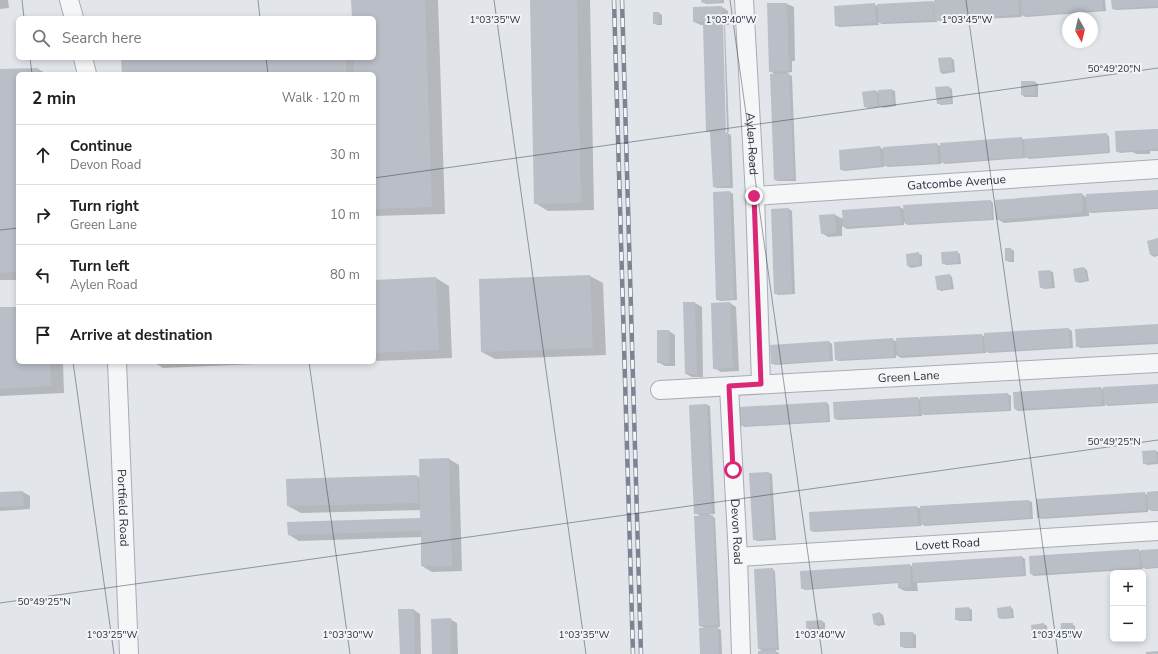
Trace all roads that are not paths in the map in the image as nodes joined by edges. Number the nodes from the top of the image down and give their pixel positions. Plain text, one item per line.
1 (69, 0) edge
2 (744, 0) edge
3 (73, 16) edge
4 (84, 60) edge
5 (86, 72) edge
6 (1158, 169) edge
7 (754, 196) junction
8 (1158, 363) edge
9 (117, 364) edge
10 (761, 384) junction
11 (729, 386) junction
12 (660, 390) dead end
13 (1158, 531) edge
14 (738, 557) junction
15 (129, 654) edge
16 (741, 654) edge

1 - 3 street
2 - 7 street, Aylen Road
4 - 5 street
6 - 7 street, Gatcombe Avenue
7 - 10 street, Aylen Road
8 - 10 street, Green Lane
9 - 15 street, Portfield Road
10 - 11 street, Green Lane
11 - 12 street, Green Lane
11 - 14 street, Devon Road
13 - 14 street, Lovett Road
14 - 16 street, Devon Road

